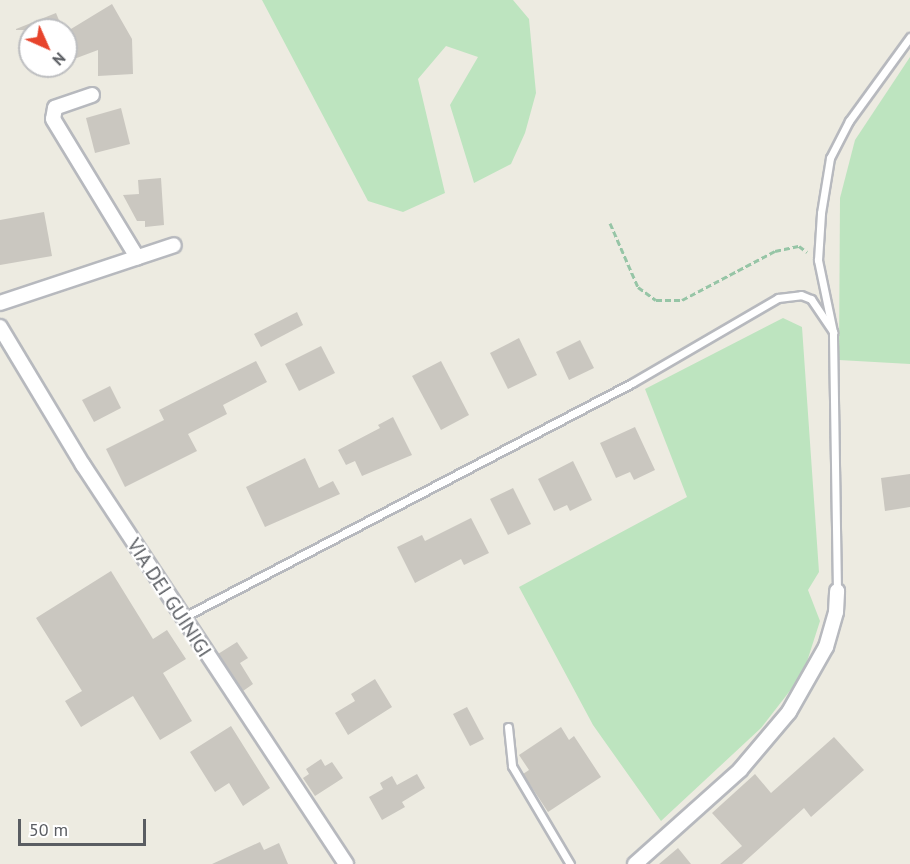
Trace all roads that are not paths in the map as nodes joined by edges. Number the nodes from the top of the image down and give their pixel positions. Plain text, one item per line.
1 (910, 37) edge
2 (92, 95) dead end
3 (174, 245) dead end
4 (137, 257) junction
5 (0, 303) edge
6 (0, 327) edge
7 (833, 332) junction
8 (837, 591) joint
9 (182, 618) junction
10 (508, 727) dead end
11 (346, 864) edge
12 (570, 864) edge
13 (635, 864) edge

1 - 7 lane
2 - 4 street
3 - 4 street
4 - 5 street
6 - 9 street, VIA DEI GUINIGI
7 - 8 lane
7 - 9 lane
8 - 13 street
9 - 11 street, VIA DEI GUINIGI
10 - 12 lane

